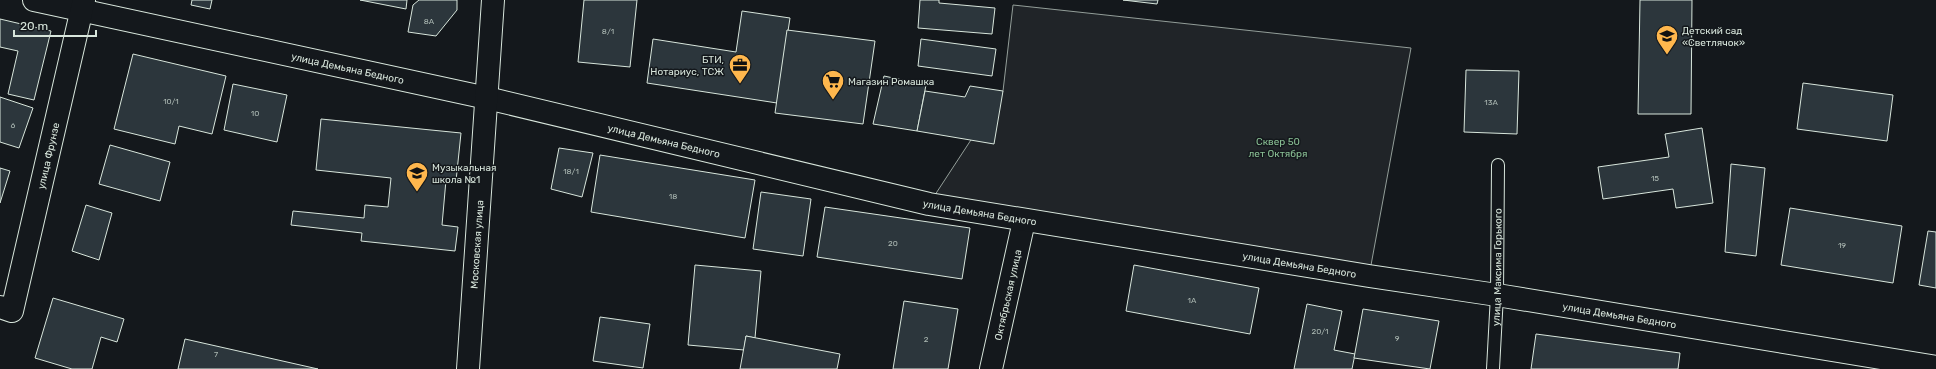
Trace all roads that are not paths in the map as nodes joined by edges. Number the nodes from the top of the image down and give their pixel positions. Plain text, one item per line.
1 (34, 0) edge
2 (492, 0) edge
3 (83, 5) edge
4 (487, 98) junction
5 (1498, 165) dead end
6 (1024, 221) junction
7 (1497, 295) junction
8 (6, 309) edge
9 (1929, 368) edge
10 (468, 369) edge
11 (991, 369) edge
12 (1493, 369) edge

1 - 3 street, улица Демьяна Бедного
2 - 4 street, Московская улица
3 - 4 street, улица Демьяна Бедного
3 - 8 street, улица Фрунзе
4 - 6 street, улица Демьяна Бедного
4 - 10 street, Московская улица
5 - 7 lane, улица Максима Горького
6 - 7 street, улица Демьяна Бедного
6 - 11 street, Октябрьская улица
7 - 9 street, улица Демьяна Бедного
7 - 12 lane, улица Максима Горького

